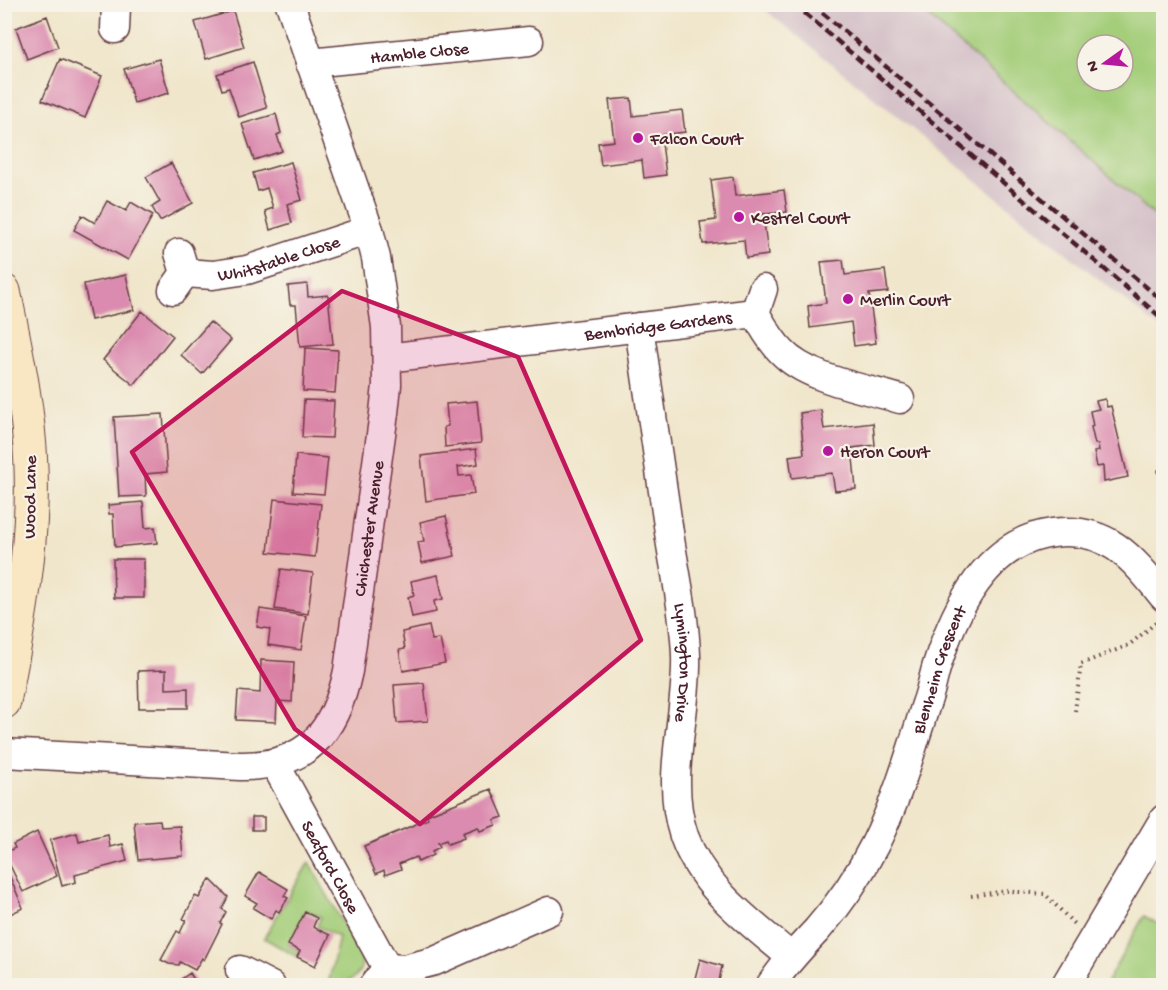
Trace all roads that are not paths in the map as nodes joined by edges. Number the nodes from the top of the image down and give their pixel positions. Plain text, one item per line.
1 (290, 4) edge
2 (529, 40) dead end
3 (310, 63) junction
4 (369, 230) junction
5 (179, 272) dead end
6 (4, 291) edge
7 (639, 327) junction
8 (387, 358) junction
9 (900, 399) dead end
10 (1164, 597) edge
11 (4, 702) edge
12 (4, 753) edge
13 (275, 764) junction
14 (1164, 819) edge
15 (549, 911) dead end
16 (790, 957) junction
17 (240, 970) dead end
18 (380, 977) edge
19 (271, 986) edge
20 (770, 986) edge
21 (1065, 986) edge

1 - 3 street, Chichester Avenue
2 - 3 street, Hamble Close
3 - 4 street, Chichester Avenue
4 - 5 street, Whitstable Close
4 - 8 street, Chichester Avenue
6 - 11 street, Wood Lane
7 - 8 street, Bembridge Gardens
7 - 9 street, Bembridge Gardens
7 - 16 street, Lymington Drive
8 - 13 street, Chichester Avenue
10 - 16 street, Blenheim Crescent
12 - 13 street, Chichester Avenue
13 - 18 street, Seaford Close
14 - 21 street
15 - 18 street, Seaford Close
16 - 20 street, Blenheim Crescent
17 - 19 street

